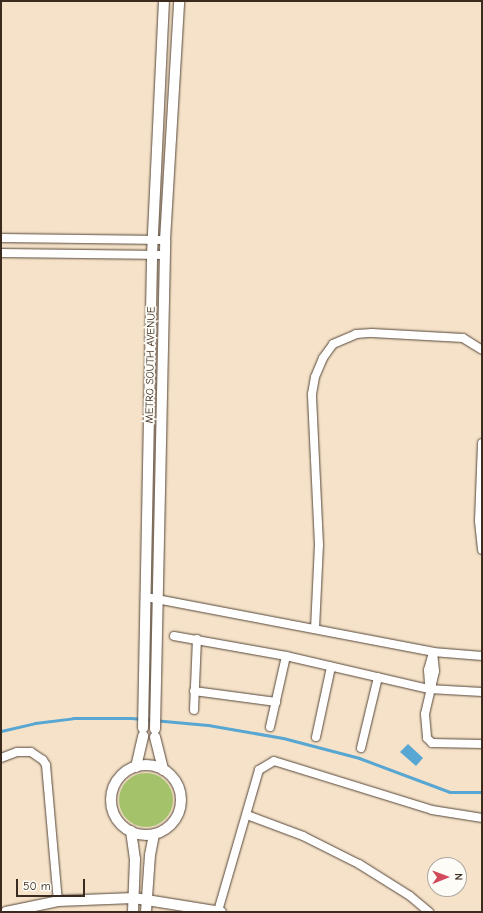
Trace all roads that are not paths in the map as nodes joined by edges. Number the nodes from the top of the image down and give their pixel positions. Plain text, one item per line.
1 (164, 1) edge
2 (179, 1) edge
3 (1, 238) edge
4 (153, 240) junction
5 (165, 240) junction
6 (1, 253) edge
7 (152, 255) junction
8 (165, 255) junction
9 (482, 350) edge
10 (482, 443) edge
11 (482, 550) edge
12 (146, 597) junction
13 (159, 599) junction
14 (315, 629) junction
15 (174, 636) dead end
16 (197, 639) junction
17 (433, 652) junction
18 (286, 656) junction
19 (482, 656) edge
20 (331, 667) junction
21 (378, 678) junction
22 (429, 689) junction
23 (194, 691) junction
24 (482, 692) edge
25 (276, 702) junction
26 (194, 710) dead end
27 (270, 727) dead end
28 (316, 738) dead end
29 (482, 744) edge
30 (361, 748) dead end
31 (1, 758) edge
32 (136, 767) junction
33 (163, 770) junction
34 (247, 816) junction
35 (482, 818) edge
36 (131, 832) junction
37 (154, 834) junction
38 (134, 898) junction
39 (147, 899) junction
40 (58, 901) junction
41 (6, 912) edge
42 (133, 912) edge
43 (146, 912) edge
44 (220, 912) edge
45 (429, 912) edge

1 - 4 street, METRO SOUTH AVENUE
2 - 5 street, METRO SOUTH AVENUE
3 - 4 street
4 - 5 street
4 - 7 street, METRO SOUTH AVENUE
5 - 8 street, METRO SOUTH AVENUE
6 - 7 street
7 - 8 street
7 - 12 street, METRO SOUTH AVENUE
8 - 13 street, METRO SOUTH AVENUE
9 - 14 street
10 - 11 street
12 - 13 street
12 - 32 street, METRO SOUTH AVENUE
13 - 14 street
13 - 33 street, METRO SOUTH AVENUE
14 - 17 street
15 - 16 street
16 - 18 street
16 - 23 street
17 - 19 street
17 - 22 street
18 - 20 street
18 - 25 street
20 - 21 street
20 - 28 street
21 - 22 street
21 - 30 street
22 - 24 street
22 - 29 street
23 - 25 street
23 - 26 street
25 - 27 street
31 - 40 street
32 - 33 street
32 - 36 street
33 - 37 street, METRO SOUTH AVENUE
34 - 35 street
34 - 44 street
34 - 45 street
36 - 37 street
36 - 38 street
37 - 39 street
38 - 39 street
38 - 40 street
38 - 42 street
39 - 43 street
39 - 44 street
40 - 41 street

